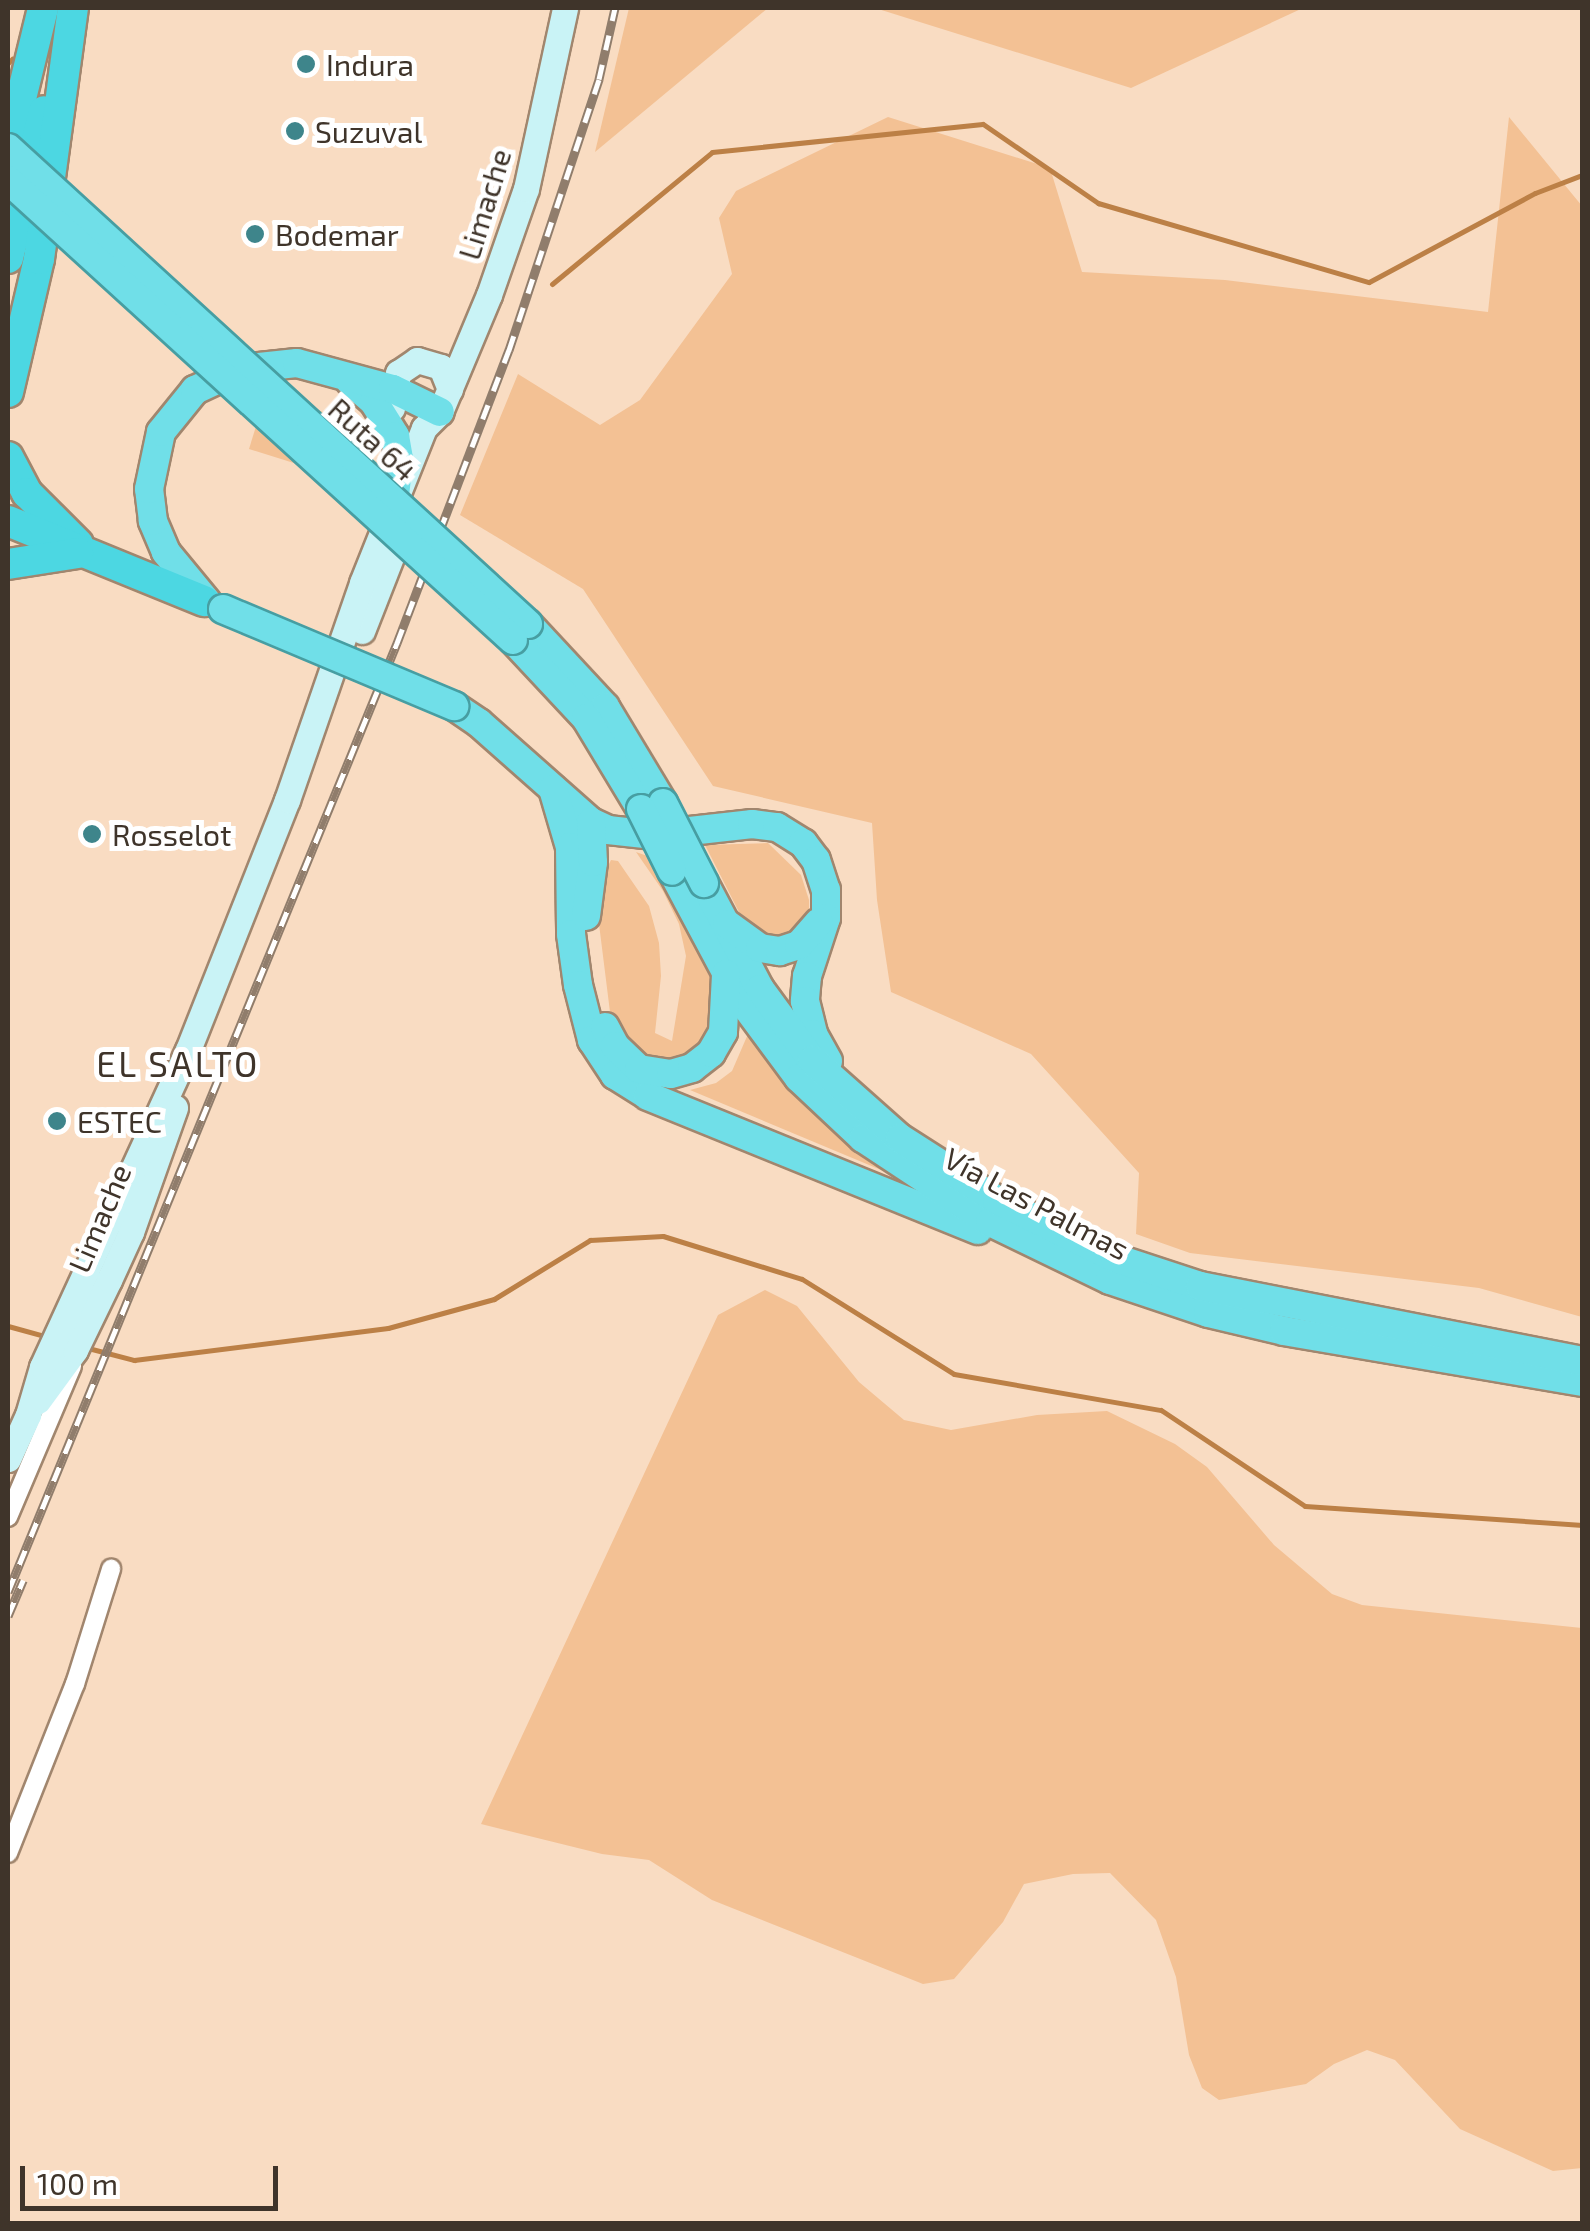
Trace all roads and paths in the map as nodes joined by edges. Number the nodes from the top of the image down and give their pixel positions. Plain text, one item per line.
1 (44, 8) edge
2 (71, 8) edge
3 (565, 8) edge
4 (8, 150) edge
5 (8, 180) edge
6 (8, 258) edge
7 (340, 375) junction
8 (392, 389) junction
9 (8, 392) edge
10 (444, 400) junction
11 (392, 429) junction
12 (8, 457) edge
13 (394, 505) junction
14 (18, 525) edge
15 (87, 553) junction
16 (8, 564) edge
17 (213, 605) junction
18 (520, 632) junction
19 (553, 789) junction
20 (287, 800) junction
21 (652, 806) junction
22 (591, 822) junction
23 (618, 833) junction
24 (593, 862) junction
25 (826, 902) junction
26 (721, 918) junction
27 (726, 972) junction
28 (861, 1106) junction
29 (1053, 1255) junction
30 (64, 1361) junction
31 (1582, 1361) edge
32 (1582, 1382) edge
33 (8, 1459) edge
34 (8, 1517) edge
35 (111, 1569) dead end
36 (8, 1854) edge

1 - 4 highway
2 - 6 highway
2 - 9 highway
3 - 10 main road, Limache
4 - 18 highway, Ruta 64, bridge
5 - 18 highway, Ruta 64, bridge
7 - 8 highway
7 - 11 highway
7 - 17 highway
8 - 10 highway
8 - 10 main road
8 - 11 main road
10 - 13 main road, Limache
10 - 20 main road, Limache
11 - 13 highway
12 - 15 highway
13 - 20 main road, Limache
14 - 15 highway
15 - 16 highway
15 - 17 highway
17 - 19 highway, bridge
18 - 21 highway, Ruta 64
19 - 22 highway
19 - 29 highway
20 - 30 main road, Limache
21 - 26 highway, Vía Las Palmas, bridge
21 - 27 highway, Vía Las Palmas, bridge
22 - 23 highway
22 - 24 highway
23 - 24 highway
23 - 25 highway
24 - 27 highway
25 - 26 highway
25 - 28 highway
26 - 28 highway, Vía Las Palmas
27 - 29 highway, Vía Las Palmas
28 - 31 highway, Vía Las Palmas
29 - 32 highway, Vía Las Palmas
30 - 33 main road, Limache
30 - 34 street, Limache
35 - 36 street

